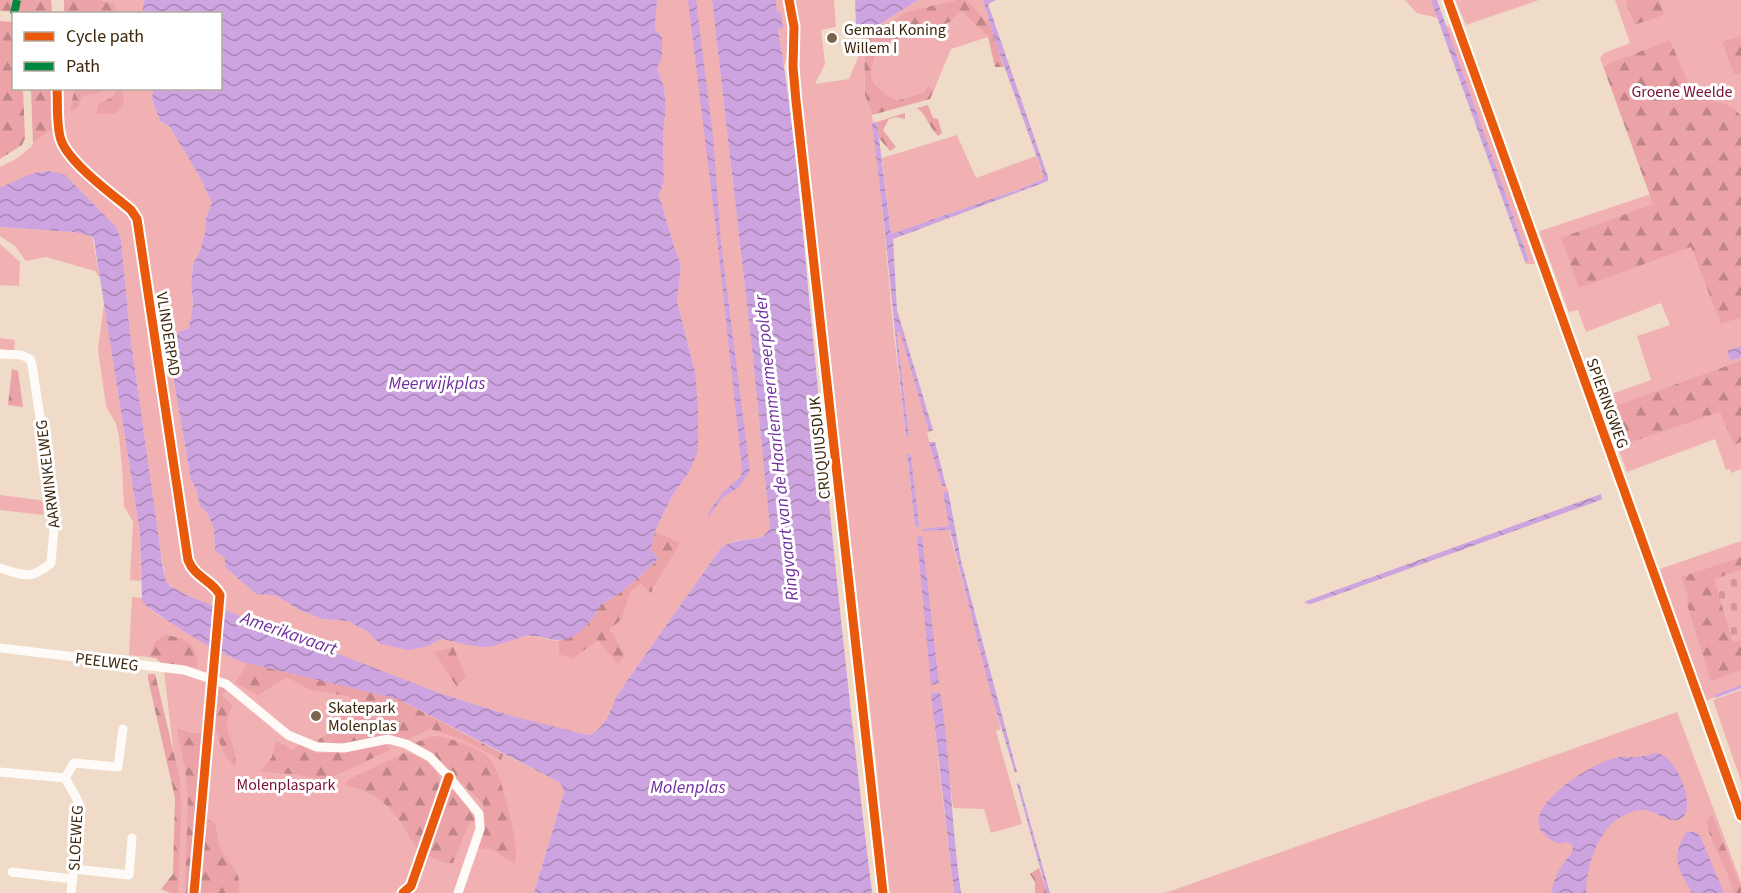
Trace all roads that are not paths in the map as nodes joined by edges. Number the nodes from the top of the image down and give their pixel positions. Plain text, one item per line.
1 (789, 0) edge
2 (1448, 0) edge
3 (0, 354) edge
4 (0, 568) edge
5 (0, 648) edge
6 (123, 729) dead end
7 (0, 772) edge
8 (65, 778) junction
9 (1741, 816) edge
10 (132, 838) dead end
11 (12, 872) dead end
12 (73, 874) junction
13 (71, 893) edge
14 (458, 893) edge
15 (883, 893) edge

1 - 15 street, CRUQUIUSDIJK
2 - 9 street, SPIERINGWEG
3 - 4 street, AARWINKELWEG
5 - 14 street, PEELWEG
6 - 8 street
7 - 8 street
8 - 12 street, SLOEWEG
10 - 12 street
11 - 12 street
12 - 13 street, SLOEWEG

